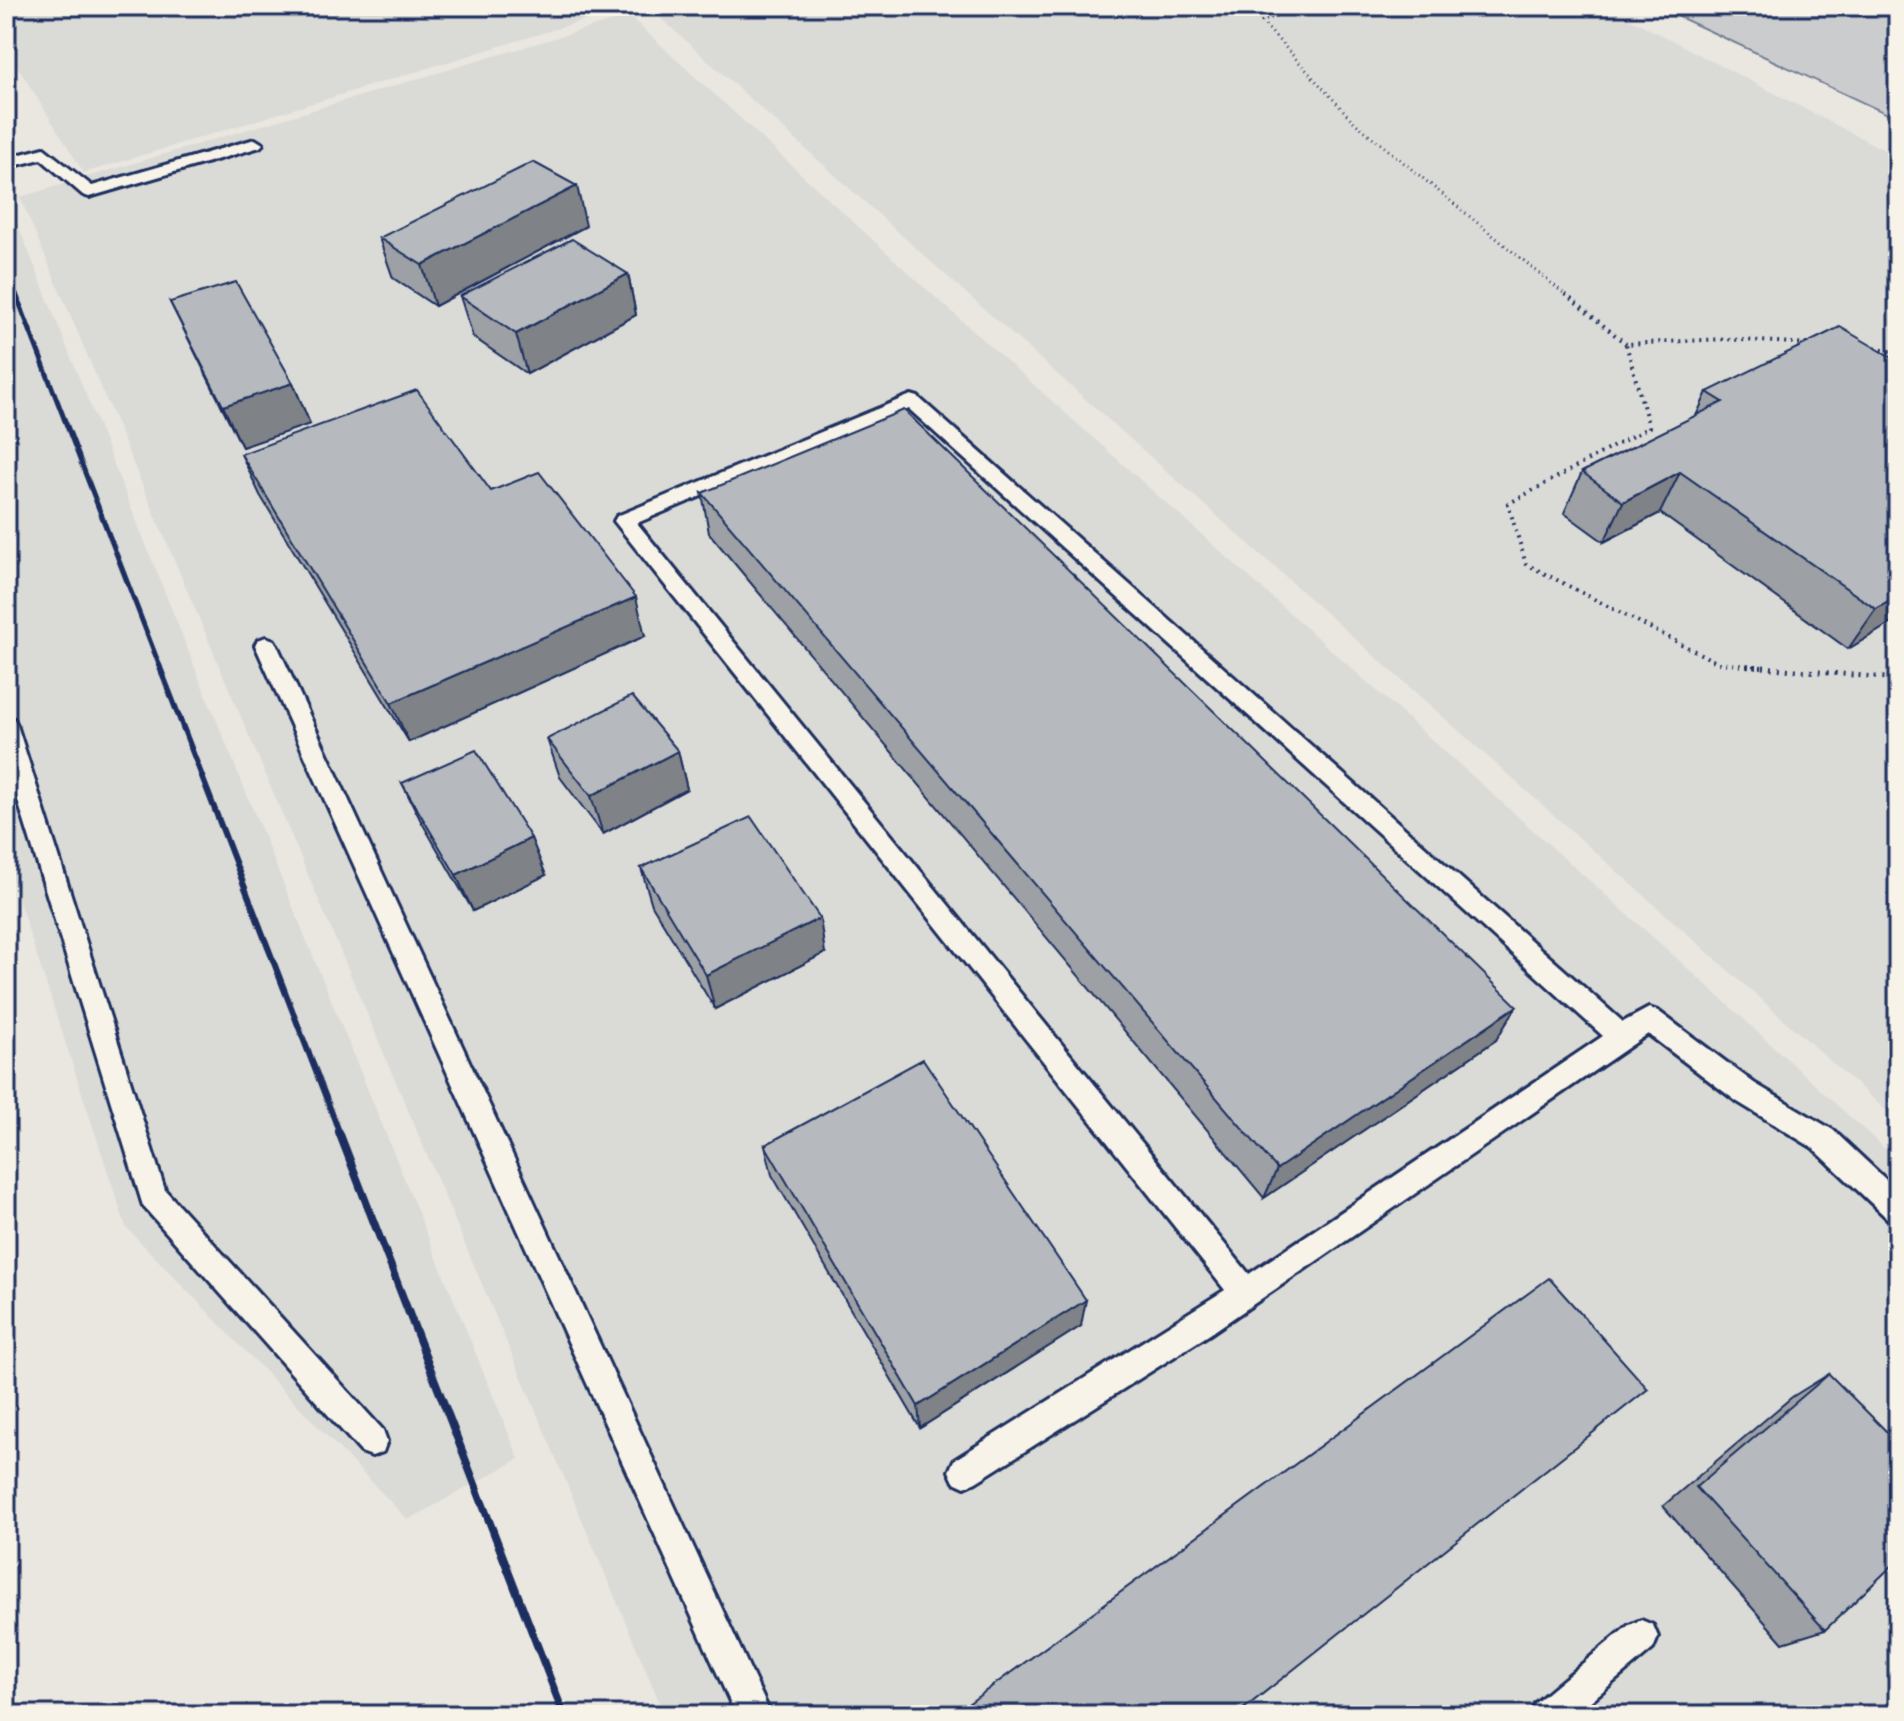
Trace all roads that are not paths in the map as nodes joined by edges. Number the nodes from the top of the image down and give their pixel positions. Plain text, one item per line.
1 (255, 144) dead end
2 (6, 163) edge
3 (266, 645) dead end
4 (6, 725) edge
5 (1622, 1037) junction
6 (1898, 1210) edge
7 (1246, 1293) junction
8 (372, 1441) dead end
9 (965, 1471) dead end
10 (1641, 1637) dead end
11 (754, 1715) edge
12 (1547, 1715) edge

1 - 2 lane
3 - 11 lane
4 - 8 lane
5 - 6 lane
5 - 7 lane
5 - 7 lane
7 - 9 lane
10 - 12 lane

